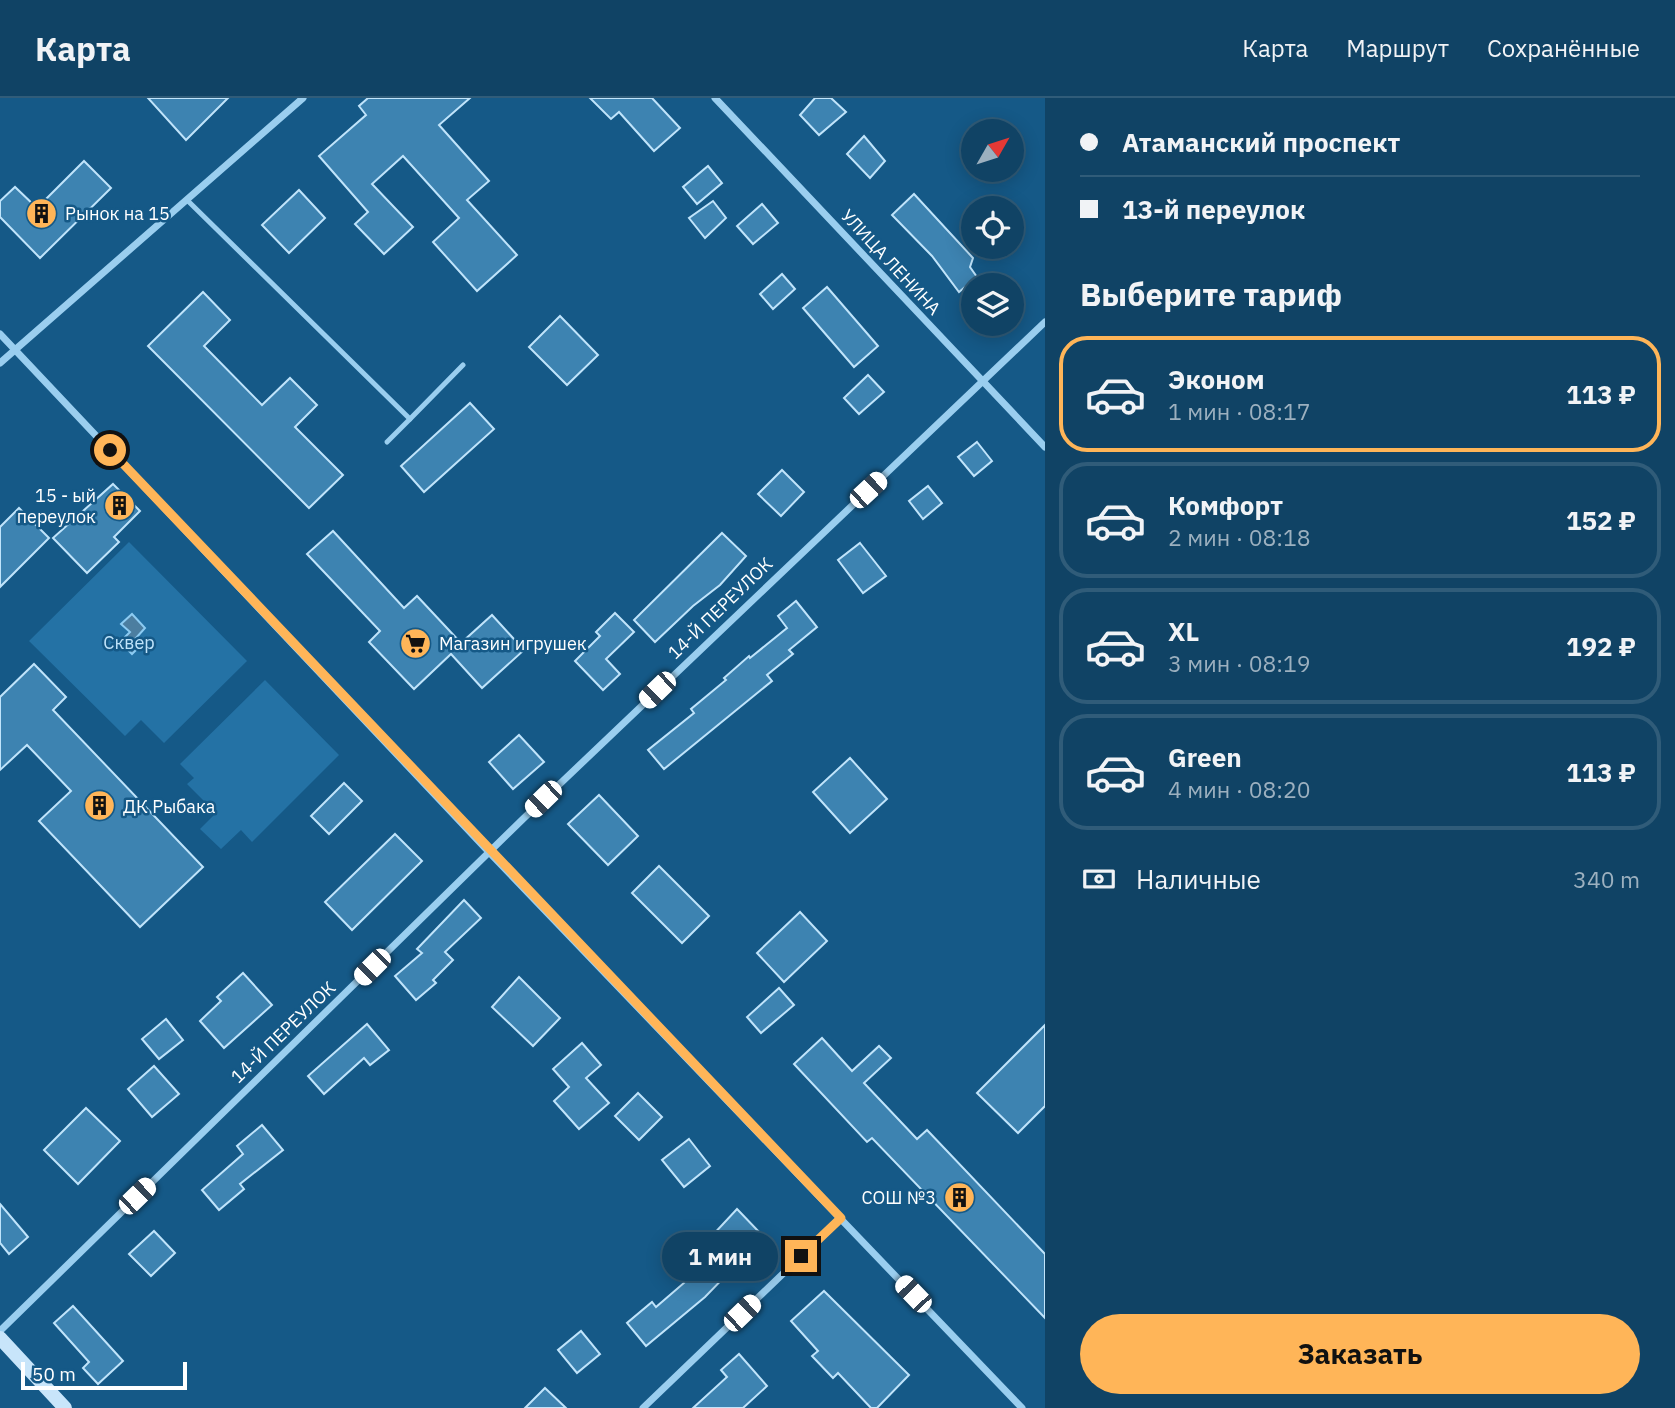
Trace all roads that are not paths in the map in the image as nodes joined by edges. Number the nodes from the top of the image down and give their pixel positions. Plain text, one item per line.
1 (303, 98) edge
2 (715, 98) edge
3 (187, 200) junction
4 (1045, 322) edge
5 (0, 334) edge
6 (15, 349) junction
7 (0, 363) edge
8 (463, 365) dead end
9 (982, 382) junction
10 (410, 419) junction
11 (387, 442) dead end
12 (1045, 447) edge
13 (489, 852) junction
14 (841, 1218) junction
15 (0, 1331) edge
16 (0, 1338) edge
17 (65, 1408) edge
18 (643, 1408) edge
19 (1022, 1408) edge

1 - 3 street
2 - 9 street, УЛИЦА ЛЕНИНА
3 - 6 street
3 - 10 lane
4 - 9 street, 14-Й ПЕРЕУЛОК
5 - 6 street
6 - 7 street
6 - 13 street
8 - 10 lane
9 - 12 street, УЛИЦА ЛЕНИНА
9 - 13 street, 14-Й ПЕРЕУЛОК
10 - 11 lane
13 - 14 street
13 - 15 street, 14-Й ПЕРЕУЛОК
14 - 18 street
14 - 19 street
16 - 17 main road

